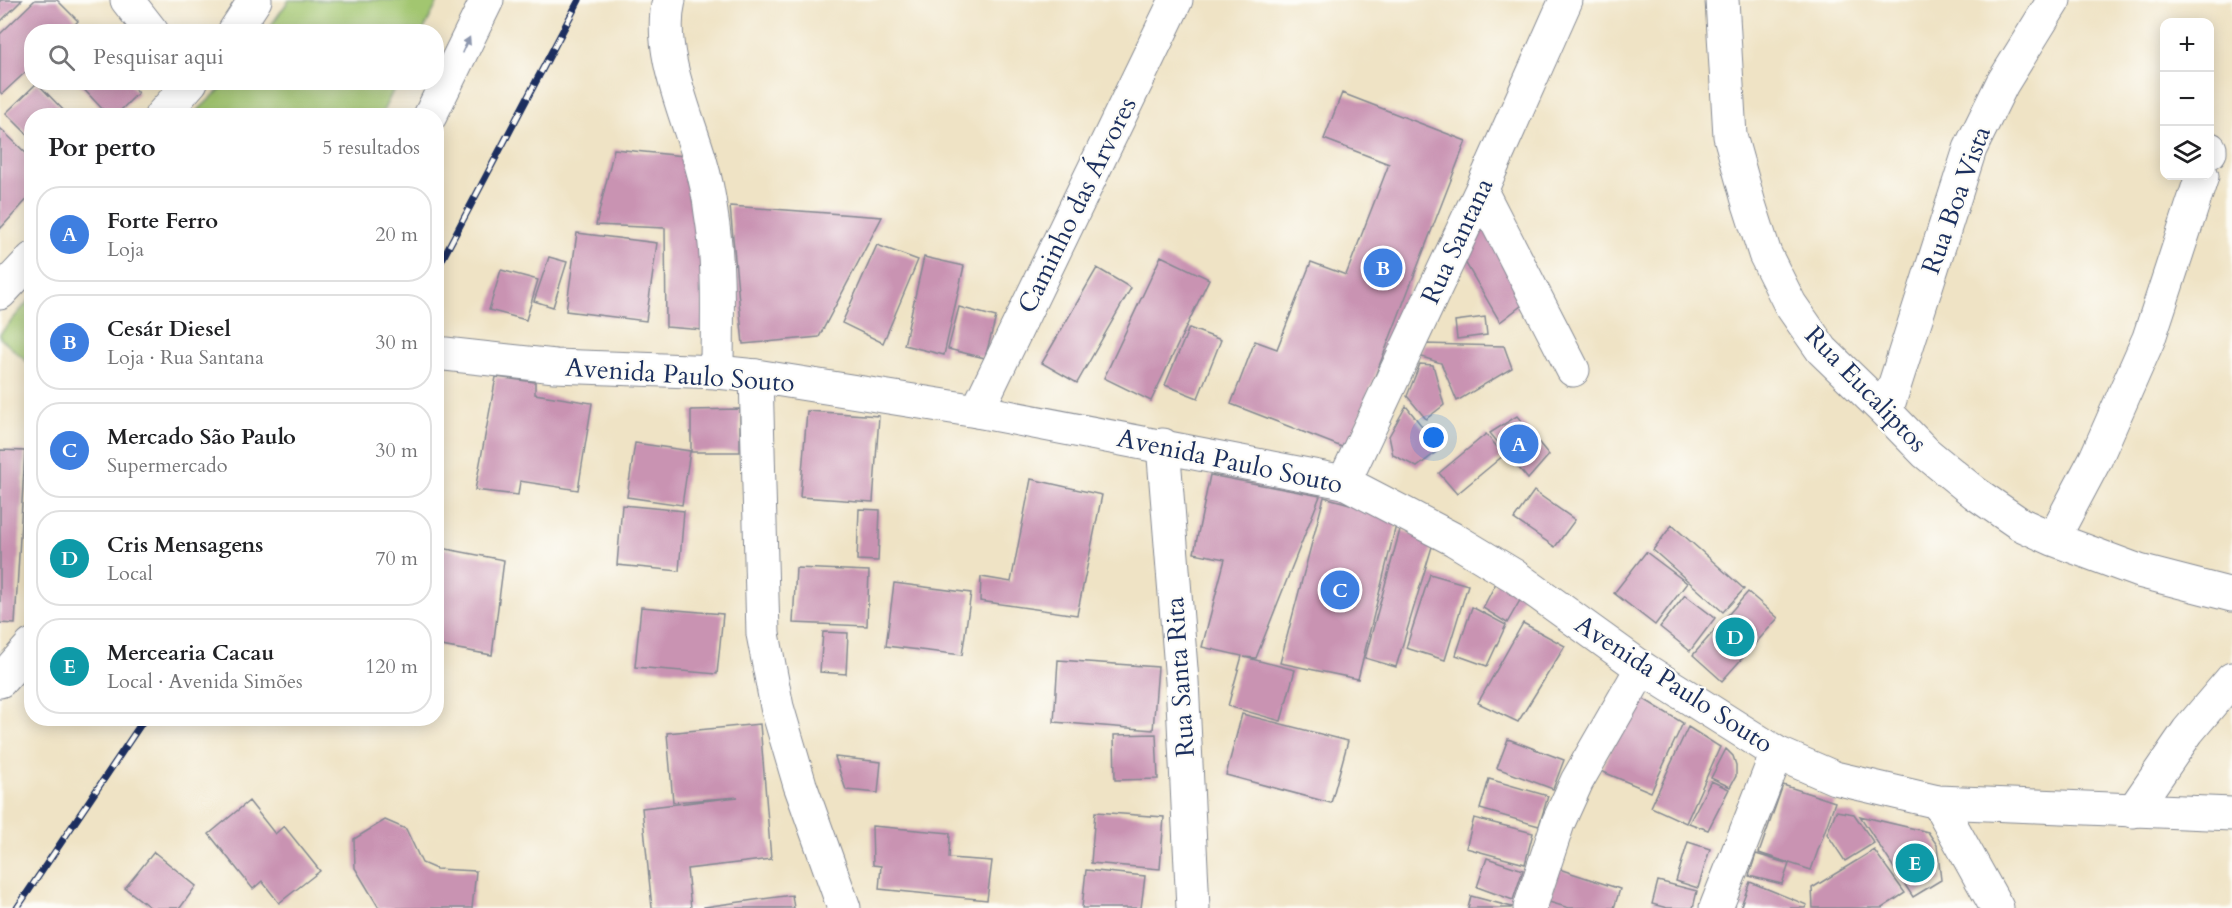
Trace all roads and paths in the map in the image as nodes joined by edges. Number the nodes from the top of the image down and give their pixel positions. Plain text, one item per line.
1 (127, 0) edge
2 (255, 0) edge
3 (487, 0) edge
4 (669, 0) edge
5 (1176, 0) edge
6 (1566, 0) edge
7 (1722, 0) edge
8 (2054, 0) edge
9 (146, 24) edge
10 (239, 24) edge
11 (185, 90) edge
12 (168, 108) edge
13 (435, 108) edge
14 (2200, 180) edge
15 (1481, 191) junction
16 (24, 268) edge
17 (0, 293) edge
18 (444, 353) edge
19 (1573, 370) dead end
20 (717, 372) junction
21 (756, 376) junction
22 (977, 411) junction
23 (1886, 412) junction
24 (1163, 445) junction
25 (1344, 482) junction
26 (2053, 539) junction
27 (2232, 595) edge
28 (24, 654) edge
29 (1642, 668) junction
30 (2232, 679) edge
31 (0, 681) edge
32 (1777, 753) junction
33 (1938, 802) junction
34 (2133, 811) junction
35 (2232, 814) edge
36 (844, 908) edge
37 (1193, 908) edge
38 (1530, 908) edge
39 (1716, 908) edge
40 (1997, 908) edge

1 - 9 street
2 - 10 street
13 -> 3 street
4 - 20 street
5 - 22 street, Caminho das Árvores
6 - 15 street, Rua Santana
7 - 23 street, Rua Eucaliptos
8 - 23 street, Rua Boa Vista
11 - 12 street
14 - 26 street
15 - 19 street
15 - 25 street, Rua Santana
16 - 17 street
18 - 20 street, Avenida Paulo Souto
20 - 21 street, Avenida Paulo Souto
21 - 22 street, Avenida Paulo Souto
21 - 36 street
22 - 24 street, Avenida Paulo Souto
23 - 26 street, Rua Eucaliptos
24 - 25 street, Avenida Paulo Souto
24 - 37 street, Rua Santa Rita
25 - 29 street, Avenida Paulo Souto
26 - 27 street, Rua Eucaliptos
28 - 31 street
29 - 32 street, Avenida Paulo Souto
29 - 38 street
30 - 34 street
32 - 33 street, Avenida Paulo Souto
32 - 39 street
33 - 34 street, Avenida Paulo Souto
33 - 40 street
34 - 35 street, Avenida Paulo Souto

